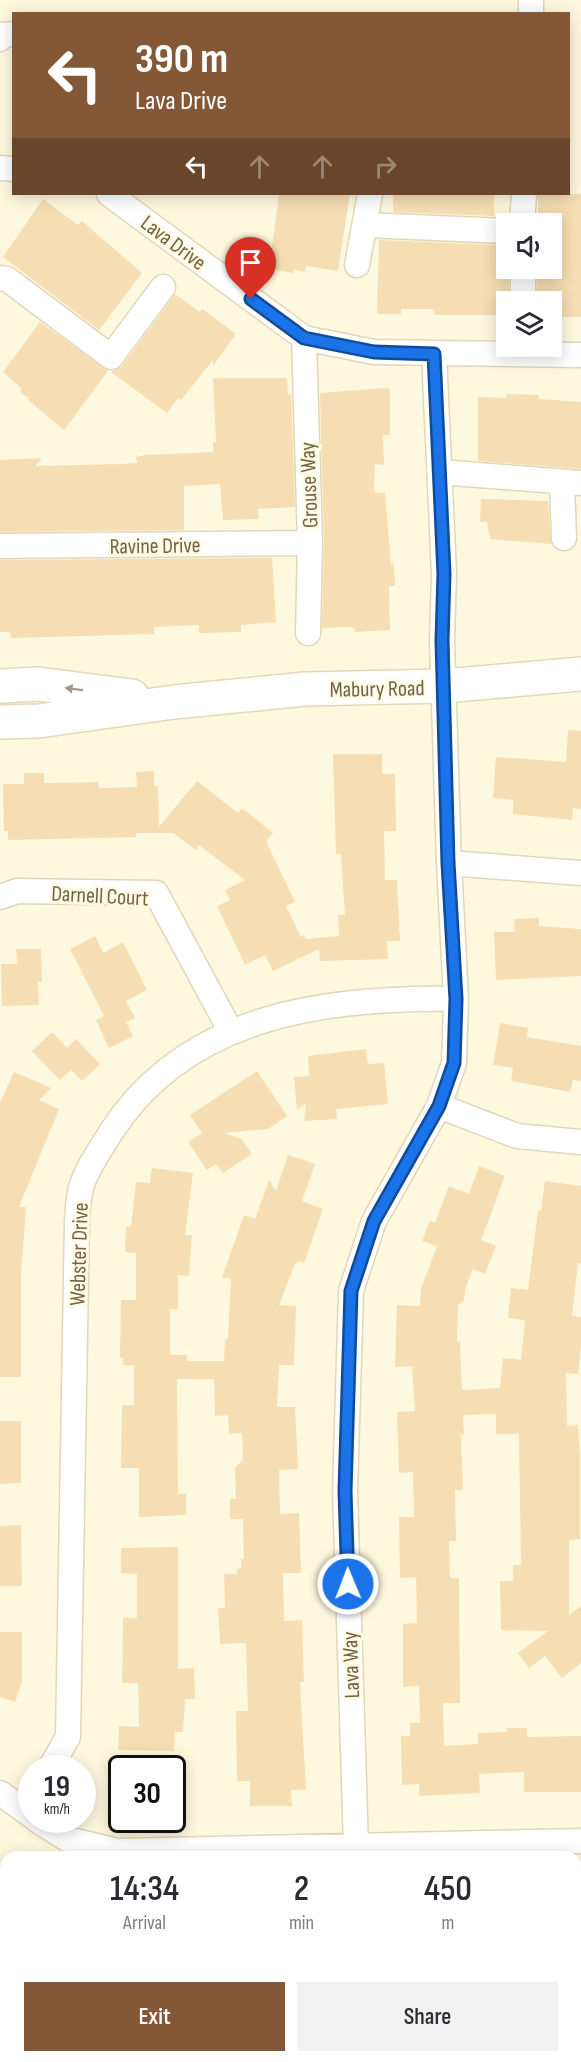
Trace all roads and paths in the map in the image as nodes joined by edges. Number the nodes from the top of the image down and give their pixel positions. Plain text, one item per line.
1 (0, 34) edge
2 (0, 39) edge
3 (110, 195) edge
4 (370, 195) edge
5 (524, 195) edge
6 (523, 213) edge
7 (365, 225) junction
8 (496, 231) edge
9 (357, 265) dead end
10 (0, 278) edge
11 (163, 287) dead end
12 (304, 338) junction
13 (496, 352) edge
14 (434, 354) junction
15 (562, 354) edge
16 (581, 355) edge
17 (440, 472) junction
18 (572, 483) edge
19 (564, 538) dead end
20 (310, 543) junction
21 (0, 546) edge
22 (308, 633) dead end
23 (581, 674) edge
24 (0, 686) edge
25 (444, 686) junction
26 (174, 702) junction
27 (0, 722) edge
28 (448, 863) junction
29 (581, 873) edge
30 (0, 897) edge
31 (456, 999) junction
32 (230, 1030) junction
33 (439, 1106) junction
34 (581, 1142) edge
35 (58, 1755) edge
36 (0, 1792) edge
37 (18, 1804) edge
38 (59, 1833) edge
39 (581, 1841) edge
40 (356, 1847) junction

1 - 2 street
3 - 12 street, Lava Drive
4 - 7 street
5 - 6 street
7 - 8 street
7 - 9 street
10 - 11 street
12 - 14 street, Lava Drive
12 - 20 street, Grouse Way
13 - 14 street, Lava Drive
14 - 17 street, Lava Way
15 - 16 street, Lava Drive
17 - 18 street
17 - 25 street, Lava Way
18 - 19 street
20 - 21 street, Ravine Drive
20 - 22 street, Grouse Way
23 - 25 main road, Mabury Road
26 -> 24 main road, Mabury Road
25 - 26 main road, Mabury Road
25 - 28 street, Lava Way
26 - 27 main road, Mabury Road
28 - 29 street
28 - 31 street, Lava Way
30 - 32 street, Darnell Court
31 - 32 street, Webster Drive
31 - 33 street, Lava Way
32 - 35 street, Webster Drive
33 - 34 street
33 - 40 street, Lava Way
36 - 37 street
38 - 40 street
39 - 40 street

